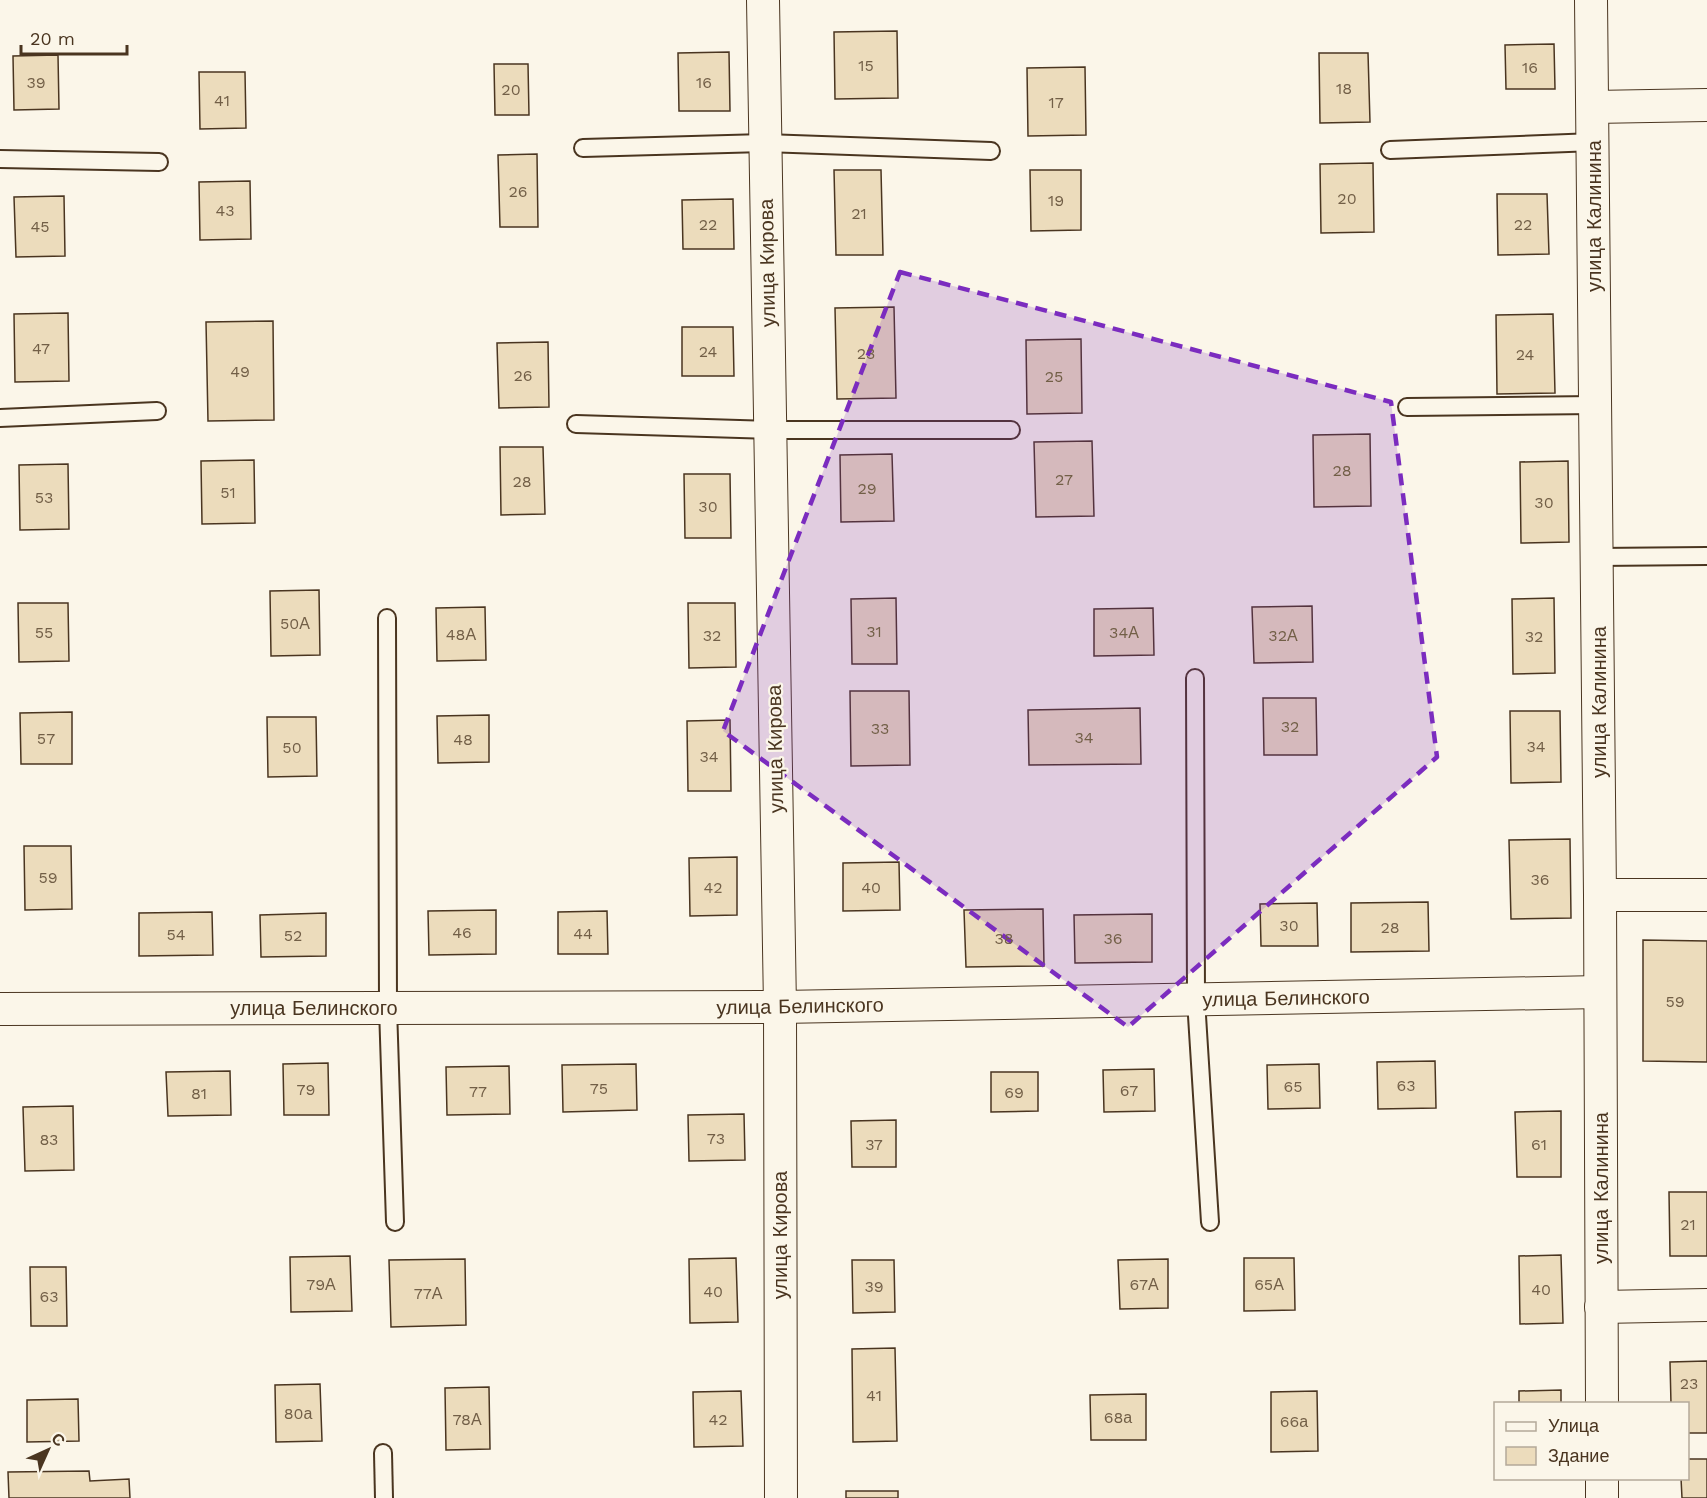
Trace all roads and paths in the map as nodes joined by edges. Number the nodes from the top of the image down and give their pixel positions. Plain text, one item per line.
1 (763, 0) edge
2 (1591, 0) edge
3 (1707, 105) edge
4 (1593, 107) junction
5 (1593, 142) junction
6 (765, 143) junction
7 (583, 148) dead end
8 (1389, 150) dead end
9 (991, 151) dead end
10 (0, 159) edge
11 (159, 162) dead end
12 (1596, 405) junction
13 (1407, 407) dead end
14 (157, 411) dead end
15 (0, 418) edge
16 (576, 424) dead end
17 (770, 430) junction
18 (1011, 430) dead end
19 (1707, 556) edge
20 (1597, 557) junction
21 (387, 618) dead end
22 (1195, 678) dead end
23 (1600, 895) junction
24 (1707, 895) edge
25 (1600, 992) junction
26 (1196, 1000) junction
27 (780, 1007) junction
28 (388, 1008) junction
29 (0, 1009) edge
30 (395, 1222) dead end
31 (1210, 1222) dead end
32 (1707, 1305) edge
33 (1601, 1307) junction
34 (1602, 1402) edge
35 (383, 1453) dead end
36 (1602, 1480) edge
37 (384, 1498) edge
38 (781, 1498) edge
39 (1602, 1498) edge

1 - 6 street, улица Кирова
2 - 4 street, улица Калинина
3 - 4 street
4 - 5 street, улица Калинина
5 - 8 lane
5 - 12 street, улица Калинина
6 - 7 lane
6 - 9 lane
6 - 17 street, улица Кирова
10 - 11 lane
12 - 13 lane
12 - 20 street, улица Калинина
14 - 15 lane
16 - 17 lane
17 - 18 lane
17 - 27 street, улица Кирова
19 - 20 lane
20 - 23 street, улица Калинина
21 - 28 lane
22 - 26 lane
23 - 24 street
23 - 25 street, улица Калинина
25 - 26 street, улица Белинского
25 - 33 street, улица Калинина
26 - 27 street, улица Белинского
26 - 31 lane
27 - 28 street, улица Белинского
27 - 38 street, улица Кирова
28 - 29 street, улица Белинского
28 - 30 lane
32 - 33 street
33 - 34 street, улица Калинина
35 - 37 lane
36 - 39 street

